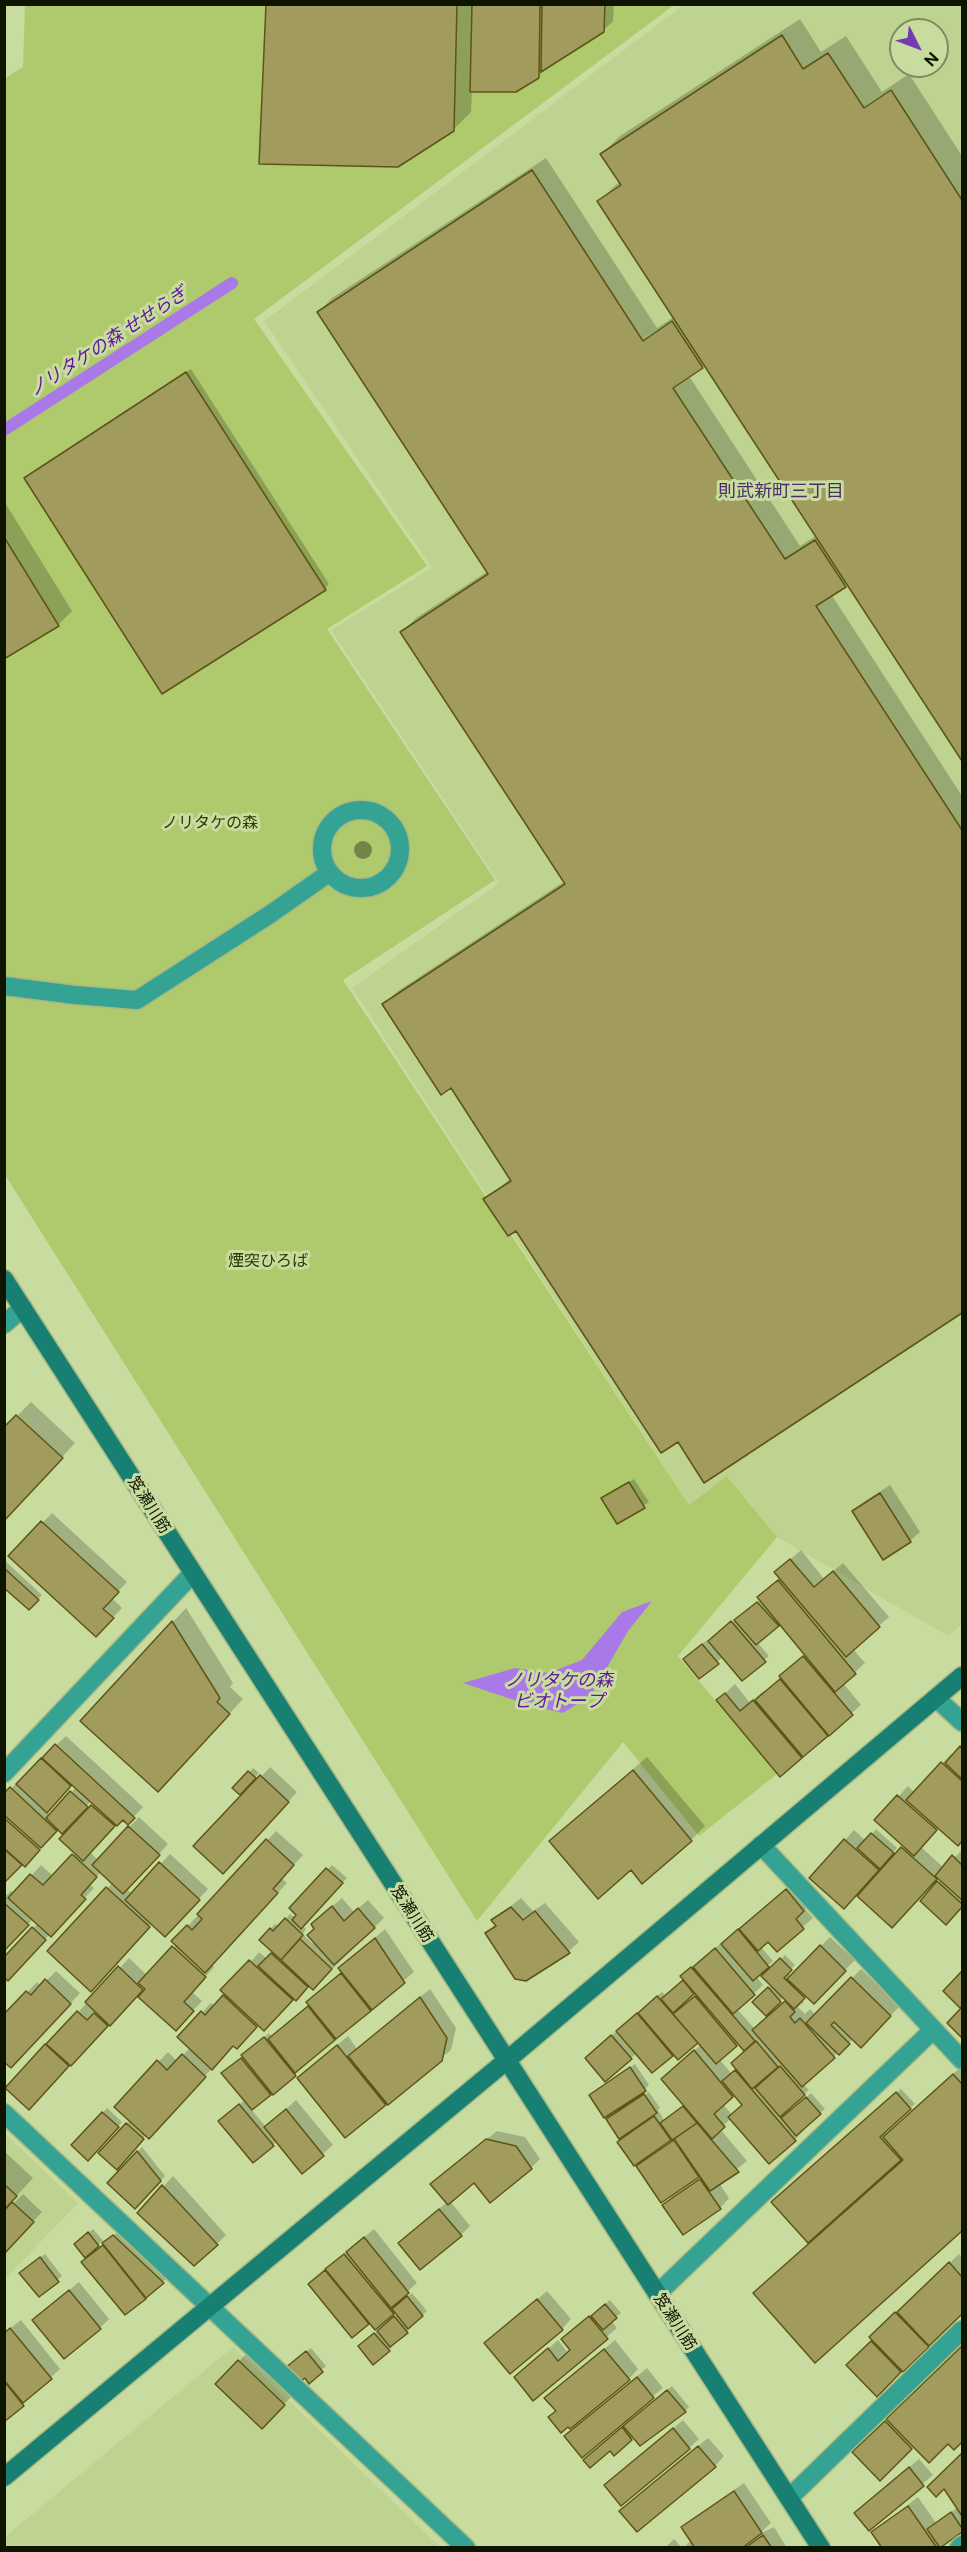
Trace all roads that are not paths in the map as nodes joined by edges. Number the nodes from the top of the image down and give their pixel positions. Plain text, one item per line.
1 (329, 873) junction
2 (4, 986) edge
3 (4, 1279) edge
4 (22, 1308) junction
5 (4, 1323) edge
6 (193, 1573) junction
7 (963, 1676) edge
8 (936, 1698) junction
9 (963, 1722) edge
10 (4, 1773) edge
11 (761, 1845) junction
12 (933, 2030) junction
13 (963, 2060) edge
14 (506, 2061) junction
15 (4, 2113) edge
16 (657, 2294) junction
17 (210, 2307) junction
18 (963, 2330) edge
19 (4, 2477) edge
20 (789, 2498) junction
21 (963, 2545) edge
22 (466, 2547) edge
23 (821, 2547) edge
24 (959, 2547) edge

1 - 1 street
1 - 2 street
3 - 4 street, 笈瀬川筋
4 - 5 street
4 - 6 street, 笈瀬川筋
6 - 10 street
6 - 14 street, 笈瀬川筋
7 - 8 street
8 - 9 street
8 - 11 street
11 - 12 street
11 - 14 street
12 - 13 street
12 - 16 street
14 - 16 street, 笈瀬川筋
14 - 17 street
15 - 17 street
16 - 20 street, 笈瀬川筋
17 - 19 street
17 - 22 street
18 - 20 street
20 - 23 street, 笈瀬川筋
21 - 24 street

